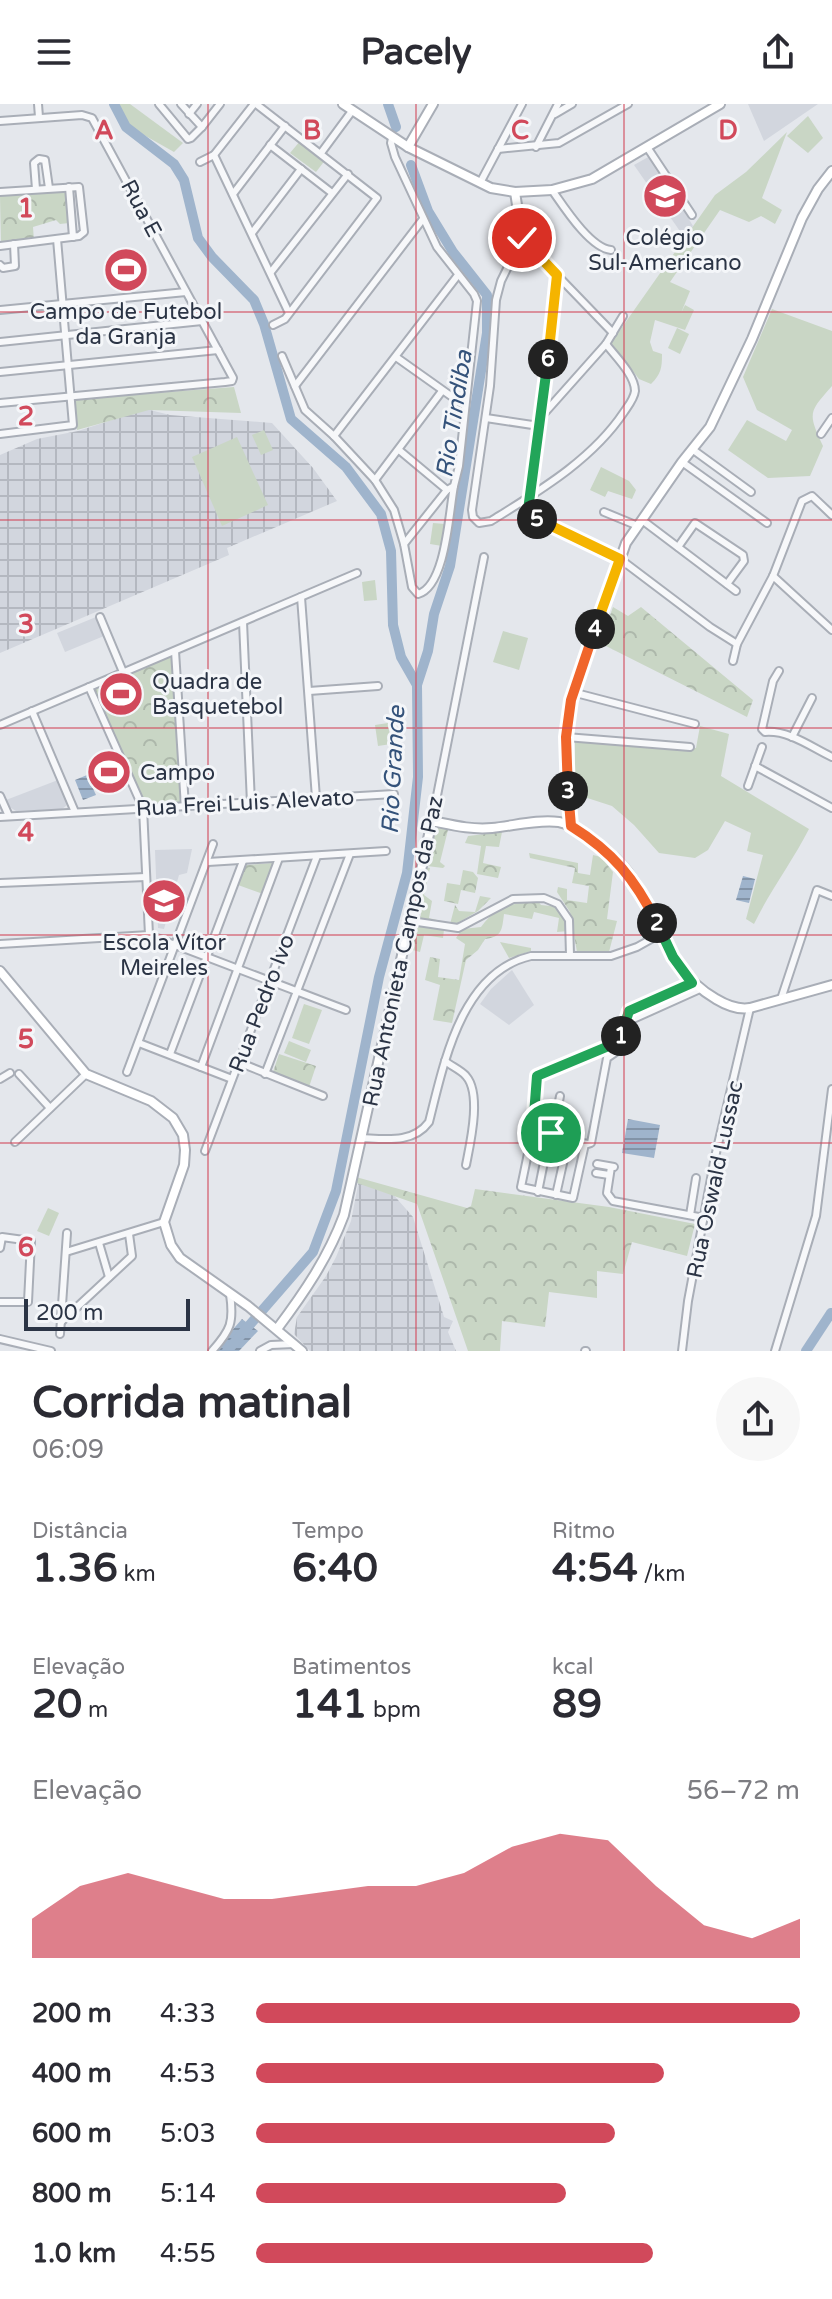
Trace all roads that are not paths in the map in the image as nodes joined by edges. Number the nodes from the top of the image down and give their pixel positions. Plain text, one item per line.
1 (38, 104) edge
2 (159, 104) edge
3 (181, 104) edge
4 (197, 104) edge
5 (220, 104) edge
6 (255, 104) edge
7 (343, 104) edge
8 (433, 104) edge
9 (522, 104) edge
10 (558, 104) edge
11 (572, 104) edge
12 (628, 104) edge
13 (720, 104) edge
14 (352, 111) junction
15 (189, 114) junction
16 (552, 116) junction
17 (39, 117) junction
18 (0, 121) edge
19 (285, 126) junction
20 (202, 127) junction
21 (392, 138) junction
22 (270, 145) junction
23 (408, 147) junction
24 (536, 147) junction
25 (647, 147) junction
26 (498, 149) junction
27 (321, 153) junction
28 (214, 155) junction
29 (200, 162) dead end
30 (301, 169) junction
31 (832, 171) edge
32 (348, 174) junction
33 (480, 183) junction
34 (69, 187) junction
35 (49, 188) junction
36 (36, 189) junction
37 (552, 190) junction
38 (0, 192) edge
39 (515, 192) junction
40 (332, 193) junction
41 (233, 194) junction
42 (692, 215) dead end
43 (423, 219) junction
44 (252, 233) junction
45 (73, 237) junction
46 (522, 238) junction
47 (57, 239) junction
48 (14, 244) junction
49 (0, 246) edge
50 (602, 247) dead end
51 (0, 265) edge
52 (271, 272) junction
53 (458, 275) junction
54 (557, 275) junction
55 (186, 292) junction
56 (64, 304) junction
57 (0, 310) edge
58 (289, 313) junction
59 (623, 316) dead end
60 (202, 321) junction
61 (273, 325) dead end
62 (613, 333) junction
63 (67, 336) junction
64 (0, 342) edge
65 (606, 344) junction
66 (218, 350) junction
67 (282, 356) dead end
68 (396, 357) junction
69 (69, 366) junction
70 (0, 372) edge
71 (295, 386) junction
72 (442, 391) junction
73 (72, 396) junction
74 (0, 403) edge
75 (465, 406) junction
76 (486, 418) junction
77 (832, 418) edge
78 (540, 421) junction
79 (0, 434) edge
80 (821, 434) dead end
81 (334, 436) junction
82 (692, 449) junction
83 (399, 450) junction
84 (682, 462) junction
85 (375, 480) junction
86 (454, 486) junction
87 (447, 490) junction
88 (751, 492) dead end
89 (529, 497) junction
90 (604, 512) dead end
91 (832, 515) edge
92 (640, 523) junction
93 (767, 523) dead end
94 (404, 544) junction
95 (678, 547) junction
96 (484, 557) dead end
97 (620, 559) junction
98 (357, 573) dead end
99 (773, 576) junction
100 (727, 584) junction
101 (736, 591) dead end
102 (301, 597) junction
103 (100, 617) dead end
104 (243, 622) junction
105 (832, 630) edge
106 (737, 644) junction
107 (175, 651) junction
108 (733, 661) dead end
109 (779, 671) dead end
110 (123, 672) junction
111 (378, 686) dead end
112 (89, 687) junction
113 (309, 691) junction
114 (572, 692) junction
115 (812, 698) dead end
116 (32, 711) junction
117 (695, 724) dead end
118 (0, 725) edge
119 (566, 737) junction
120 (792, 737) junction
121 (690, 747) dead end
122 (762, 747) dead end
123 (832, 757) edge
124 (755, 766) junction
125 (748, 786) dead end
126 (394, 794) dead end
127 (0, 796) edge
128 (316, 798) junction
129 (251, 803) junction
130 (185, 807) junction
131 (143, 808) junction
132 (832, 808) edge
133 (75, 812) junction
134 (9, 816) junction
135 (0, 817) edge
136 (432, 821) junction
137 (571, 826) junction
138 (213, 844) dead end
139 (386, 851) dead end
140 (350, 854) junction
141 (317, 856) junction
142 (279, 858) junction
143 (243, 861) junction
144 (208, 862) junction
145 (146, 877) junction
146 (0, 883) edge
147 (832, 896) edge
148 (411, 921) junction
149 (662, 933) junction
150 (149, 935) junction
151 (0, 944) edge
152 (176, 944) junction
153 (207, 955) junction
154 (570, 955) junction
155 (238, 967) junction
156 (0, 971) edge
157 (269, 979) junction
158 (832, 985) edge
159 (696, 986) junction
160 (297, 991) junction
161 (781, 999) junction
162 (750, 1008) junction
163 (346, 1010) dead end
164 (139, 1043) junction
165 (170, 1054) junction
166 (445, 1061) junction
167 (238, 1062) junction
168 (201, 1067) junction
169 (127, 1072) dead end
170 (10, 1073) dead end
171 (19, 1074) dead end
172 (86, 1074) junction
173 (265, 1074) junction
174 (0, 1079) edge
175 (232, 1079) junction
176 (832, 1089) edge
177 (323, 1096) dead end
178 (560, 1096) dead end
179 (50, 1108) junction
180 (549, 1137) junction
181 (361, 1138) junction
182 (568, 1141) junction
183 (15, 1142) dead end
184 (585, 1144) junction
185 (205, 1151) dead end
186 (466, 1165) dead end
187 (609, 1175) junction
188 (696, 1178) dead end
189 (538, 1192) junction
190 (556, 1195) junction
191 (690, 1215) junction
192 (704, 1218) junction
193 (164, 1222) junction
194 (67, 1233) dead end
195 (129, 1234) junction
196 (99, 1243) junction
197 (0, 1248) edge
198 (66, 1252) junction
199 (109, 1277) junction
200 (230, 1294) junction
201 (0, 1302) edge
202 (61, 1322) junction
203 (276, 1328) junction
204 (60, 1334) dead end
205 (0, 1339) edge
206 (294, 1344) junction
207 (51, 1351) edge
208 (212, 1351) edge
209 (260, 1351) edge
210 (302, 1351) edge
211 (682, 1351) edge
212 (775, 1351) edge

1 - 17 street
2 - 20 street
3 - 15 street
4 - 15 street
5 - 20 street
6 - 19 street
6 - 28 street
7 - 14 street
8 - 23 street
9 - 26 street
10 - 16 street
11 - 16 street
12 - 24 street
13 - 25 street
14 - 21 street
14 - 27 street
15 - 20 street
16 - 24 street
17 - 18 street, Rua E
17 - 55 street, Rua E
19 - 22 street
19 - 27 street
21 - 23 street
21 - 43 street
22 - 30 street
22 - 41 street
23 - 33 street
24 - 26 street
25 - 37 street
25 - 42 street
26 - 33 street
27 - 32 street
28 - 29 street
28 - 41 street
30 - 40 street
30 - 44 street
31 - 82 street
32 - 40 street
32 - 58 street
33 - 39 street
34 - 35 street
34 - 45 street
34 - 45 street
35 - 36 street
35 - 36 street
36 - 38 street
37 - 39 street
37 - 50 street
39 - 46 street
40 - 52 street
41 - 44 street
43 - 53 street
43 - 71 street
44 - 52 street
45 - 47 street
46 - 54 street
46 - 76 street
47 - 48 street
47 - 56 street
48 - 49 street
48 - 51 street
52 - 58 street
53 - 68 street
53 - 75 street
54 - 62 street
54 - 78 street
55 - 56 street
55 - 60 street, Rua E
56 - 57 street
56 - 63 street
58 - 61 street
59 - 62 street
60 - 63 street
60 - 66 street, Rua E
62 - 65 street
63 - 64 street
63 - 69 street
65 - 78 street
65 - 89 street
66 - 69 street
66 - 73 street, Rua E
67 - 71 street
68 - 72 street
68 - 81 street
69 - 70 street
69 - 73 street
71 - 81 street
72 - 75 street
72 - 83 street
73 - 74 street
73 - 79 street
75 - 86 street
76 - 78 street
76 - 89 street
77 - 80 street
78 - 89 street
81 - 85 street
82 - 84 street
82 - 88 street
83 - 85 street
83 - 87 street
84 - 92 street
84 - 93 street
85 - 94 street
86 - 87 street
86 - 94 street
87 - 94 street
89 - 97 street
90 - 92 street
91 - 99 street
92 - 95 street
92 - 97 street
95 - 100 street
95 - 100 street
96 - 136 street, Rua Antonieta Campos da Paz
97 - 106 street
97 - 114 street
98 - 102 street
99 - 105 street
99 - 106 street
100 - 101 street
102 - 104 street
102 - 113 street
103 - 110 street
104 - 107 street
104 - 129 street
106 - 108 street
107 - 110 street
107 - 130 street
109 - 120 street
110 - 112 street
111 - 113 street
112 - 116 street
112 - 131 street
113 - 128 street
114 - 117 street
114 - 119 street
115 - 120 street
116 - 118 street
116 - 133 street
119 - 121 street
119 - 137 street
120 - 123 street
122 - 124 street
124 - 125 street
124 - 132 street
126 - 128 street, Rua Frei Luis Alevato
127 - 134 street
128 - 129 street, Rua Frei Luis Alevato
129 - 130 street, Rua Frei Luis Alevato
130 - 131 street, Rua Frei Luis Alevato
131 - 133 street, Rua Frei Luis Alevato
131 - 145 street
133 - 134 street, Rua Frei Luis Alevato
134 - 135 street, Rua Frei Luis Alevato
136 - 137 street
136 - 148 street, Rua Antonieta Campos da Paz
137 - 149 street
138 - 144 street
139 - 140 street
140 - 141 street
140 - 160 street
141 - 142 street
141 - 157 street, Rua Pedro Ivo
142 - 143 street
142 - 155 street
143 - 144 street
143 - 153 street
144 - 152 street
145 - 146 street
145 - 150 street
147 - 161 street
148 - 154 street
148 - 181 street, Rua Antonieta Campos da Paz
149 - 154 street
149 - 159 street
150 - 151 street
150 - 152 street
152 - 153 street
152 - 164 street
153 - 155 street
153 - 165 street
154 - 166 street
155 - 157 street
155 - 168 street
156 - 172 street
157 - 160 street
157 - 167 street, Rua Pedro Ivo
158 - 161 street
159 - 162 street
159 - 178 street
159 - 184 street
160 - 163 street
160 - 173 street
161 - 162 street
162 - 192 street, Rua Oswald Lussac
164 - 165 street
164 - 169 street
165 - 168 street
166 - 181 street
166 - 186 street
167 - 173 street
167 - 175 street, Rua Pedro Ivo
168 - 175 street
170 - 174 street
171 - 179 street
172 - 179 street
172 - 193 street
173 - 177 street
175 - 185 street, Rua Pedro Ivo
176 - 212 street
179 - 183 street
180 - 182 street
180 - 189 street
180 - 189 street
181 - 203 street, Rua Antonieta Campos da Paz
182 - 184 street
182 - 190 street
184 - 190 street
187 - 187 street
187 - 191 street
188 - 191 street
189 - 190 street
191 - 192 street
192 - 211 street, Rua Oswald Lussac
193 - 195 street
193 - 200 street
194 - 198 street
195 - 196 street
195 - 199 street
196 - 198 street
196 - 199 street
197 - 201 street
198 - 202 street
199 - 202 street
200 - 203 street
200 - 208 street
202 - 204 street
203 - 206 street
205 - 207 street
206 - 209 street
206 - 210 street

